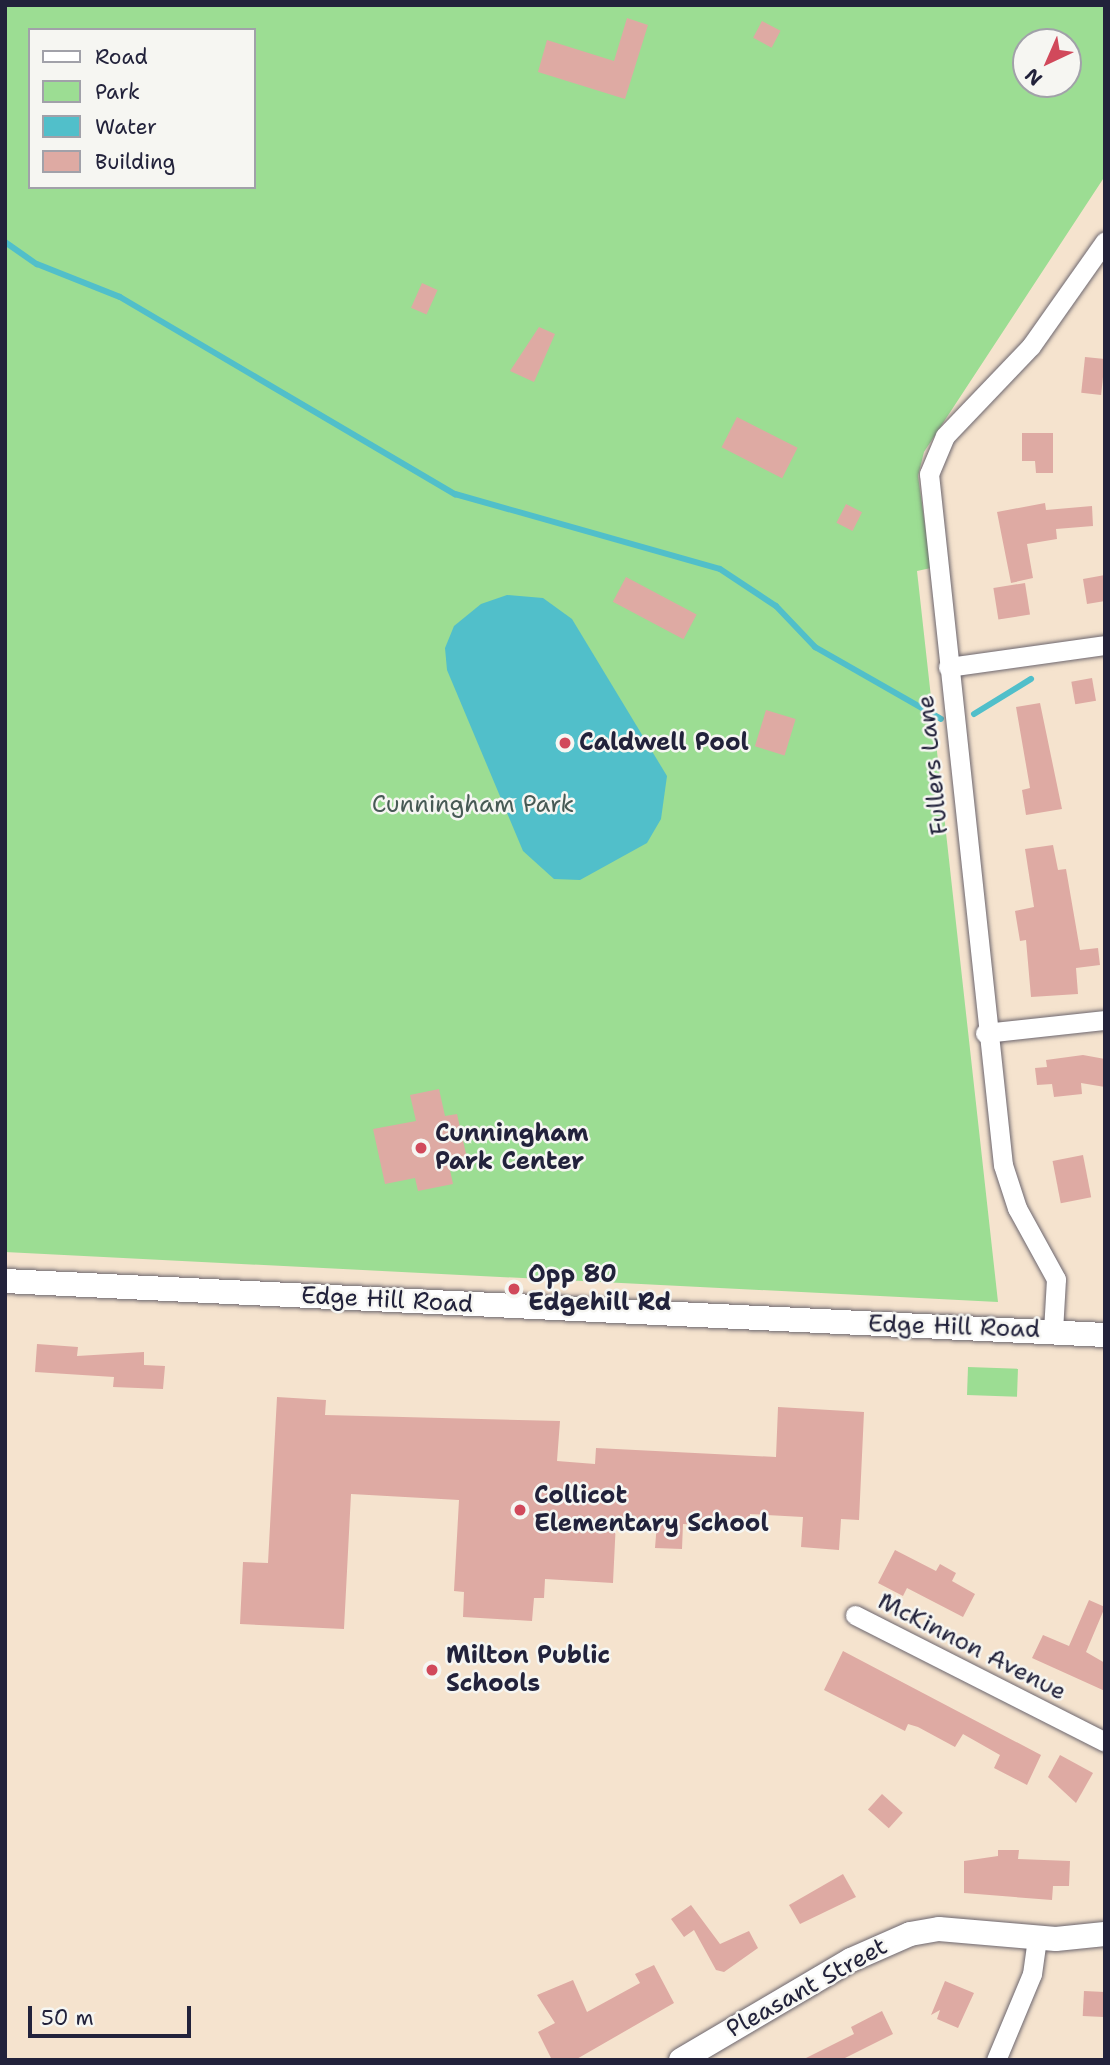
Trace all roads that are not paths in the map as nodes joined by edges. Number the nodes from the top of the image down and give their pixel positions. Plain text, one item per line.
1 (1105, 241) edge
2 (1105, 645) edge
3 (948, 667) junction
4 (1105, 1020) edge
5 (985, 1033) junction
6 (5, 1281) edge
7 (1053, 1331) junction
8 (1105, 1335) edge
9 (855, 1615) dead end
10 (1105, 1742) edge
11 (1105, 1934) edge
12 (1037, 1938) junction
13 (681, 2060) edge
14 (996, 2060) edge

1 - 3 street, Fullers Lane
2 - 3 street
3 - 5 street, Fullers Lane
4 - 5 street
5 - 7 street, Fullers Lane
6 - 7 street, Edge Hill Road
7 - 8 street, Edge Hill Road
9 - 10 street, McKinnon Avenue
11 - 12 street, Pleasant Street
12 - 13 street, Pleasant Street
12 - 14 street

